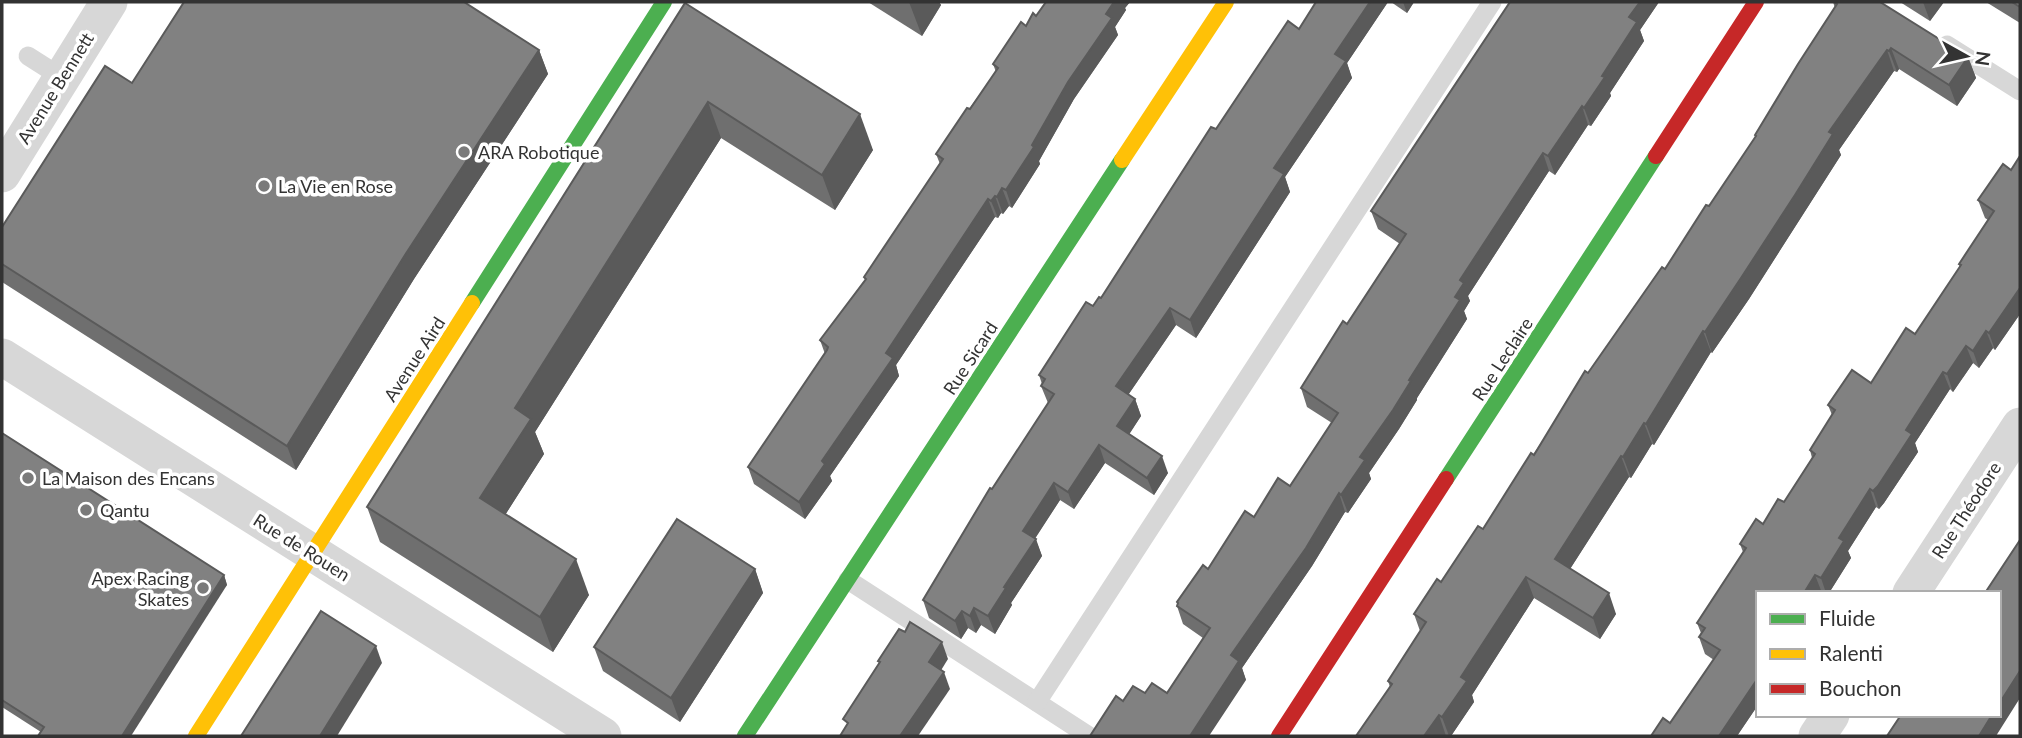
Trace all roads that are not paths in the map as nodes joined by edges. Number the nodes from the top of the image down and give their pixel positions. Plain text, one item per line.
1 (109, 2) edge
2 (664, 2) edge
3 (1226, 2) edge
4 (1492, 2) edge
5 (1756, 2) edge
6 (1932, 36) edge
7 (28, 56) dead end
8 (61, 78) junction
9 (2020, 91) edge
10 (2, 174) edge
11 (2, 357) edge
12 (2020, 426) edge
13 (312, 553) junction
14 (848, 580) junction
15 (1912, 591) edge
16 (1037, 702) junction
17 (1830, 717) edge
18 (195, 736) edge
19 (603, 736) edge
20 (746, 736) edge
21 (1089, 736) edge
22 (1279, 736) edge
23 (1817, 736) edge

1 - 8 street, Avenue Bennett
2 - 13 street, Avenue Aird
3 - 14 street, Rue Sicard
4 - 16 lane
5 - 22 street, Rue Leclaire
6 - 9 lane
7 - 8 lane
8 - 10 street, Avenue Bennett
11 - 13 street, Rue de Rouen
12 - 15 street, Rue Théodore
13 - 18 street, Avenue Aird
13 - 19 street, Rue de Rouen
14 - 16 lane
14 - 20 street, Rue Sicard
16 - 21 lane
17 - 23 street

